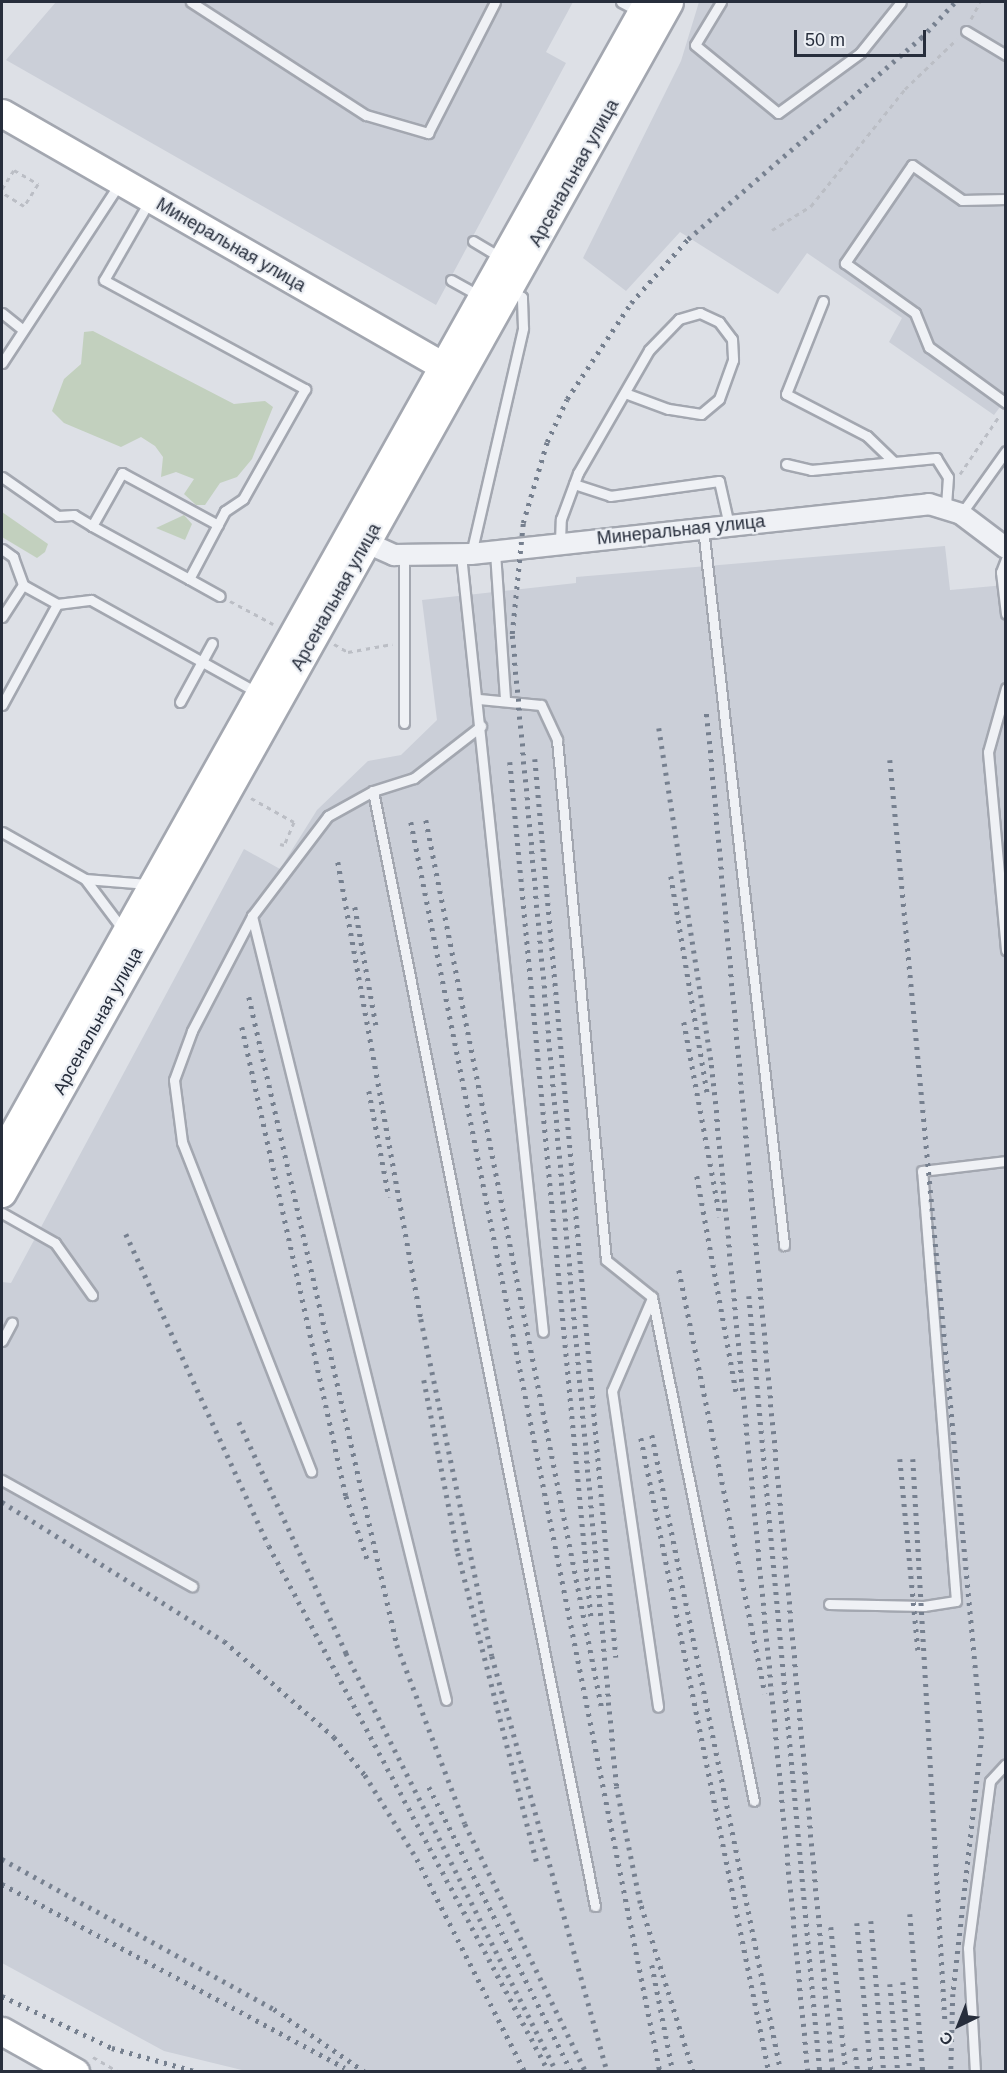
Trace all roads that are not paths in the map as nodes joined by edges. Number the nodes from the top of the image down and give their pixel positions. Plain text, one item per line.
1 (191, 2) edge
2 (495, 2) edge
3 (721, 2) edge
4 (901, 2) edge
5 (647, 8) edge
6 (966, 31) road end
7 (1005, 55) edge
8 (2, 113) edge
9 (120, 182) junction
10 (151, 199) junction
11 (1005, 199) edge
12 (473, 241) dead end
13 (511, 272) junction
14 (451, 280) dead end
15 (482, 297) junction
16 (823, 301) dead end
17 (2, 313) edge
18 (22, 329) junction
19 (2, 363) edge
20 (452, 371) junction
21 (625, 393) junction
22 (1005, 403) edge
23 (1005, 451) edge
24 (893, 461) junction
25 (786, 464) dead end
26 (2, 477) edge
27 (574, 483) junction
28 (952, 503) junction
29 (218, 525) junction
30 (729, 525) junction
31 (92, 526) junction
32 (703, 528) junction
33 (358, 539) junction
34 (560, 542) junction
35 (1005, 548) edge
36 (2, 549) edge
37 (495, 552) junction
38 (466, 554) junction
39 (404, 557) junction
40 (1005, 559) edge
41 (189, 579) junction
42 (23, 585) junction
43 (220, 596) road end
44 (57, 604) junction
45 (1005, 614) edge
46 (2, 616) edge
47 (212, 643) dead end
48 (202, 662) junction
49 (1005, 688) edge
50 (268, 698) junction
51 (505, 698) junction
52 (479, 699) junction
53 (180, 702) dead end
54 (2, 705) edge
55 (404, 723) dead end
56 (481, 726) junction
57 (373, 791) junction
58 (2, 832) edge
59 (84, 879) junction
60 (160, 890) junction
61 (252, 916) junction
62 (134, 938) junction
63 (1005, 950) edge
64 (2, 1153) edge
65 (1005, 1161) edge
66 (2, 1192) edge
67 (2, 1213) edge
68 (784, 1245) dead end
69 (92, 1295) dead end
70 (652, 1297) junction
71 (12, 1322) dead end
72 (543, 1332) dead end
73 (2, 1341) edge
74 (311, 1472) dead end
75 (2, 1480) edge
76 (192, 1586) dead end
77 (829, 1604) dead end
78 (446, 1700) dead end
79 (658, 1707) dead end
80 (1005, 1764) edge
81 (754, 1801) dead end
82 (595, 1906) dead end
83 (2, 2031) edge
84 (2, 2051) edge
85 (39, 2072) edge
86 (75, 2072) edge
87 (975, 2072) edge

1 - 2 lane
3 - 4 lane
5 - 13 street, Арсенальная улица
6 - 7 lane
8 - 9 street, Минеральная улица
9 - 10 street, Минеральная улица
9 - 18 lane
10 - 20 street, Минеральная улица
10 - 29 lane
11 - 22 lane
12 - 13 lane
13 - 15 street, Арсенальная улица
13 - 20 street, Арсенальная улица
13 - 38 lane
14 - 15 lane
15 - 20 street, Арсенальная улица
16 - 24 lane
17 - 18 lane
18 - 19 lane
20 - 33 street, Арсенальная улица
21 - 21 lane
21 - 27 lane
23 - 28 lane
24 - 25 lane
24 - 28 lane
26 - 31 lane
27 - 30 lane
27 - 34 lane
28 - 30 street, Минеральная улица
28 - 35 street
29 - 31 lane
29 - 41 lane
30 - 32 street, Минеральная улица
31 - 41 lane
32 - 34 street, Минеральная улица
32 - 68 lane
33 - 39 street, Минеральная улица
33 - 50 street, Арсенальная улица
34 - 37 street, Минеральная улица
36 - 42 lane
37 - 38 street, Минеральная улица
37 - 51 lane
38 - 39 street, Минеральная улица
38 - 52 lane
39 - 55 lane
40 - 45 lane
41 - 43 lane
42 - 44 lane
42 - 46 lane
44 - 48 lane
44 - 54 lane
47 - 48 lane
48 - 50 lane
48 - 53 lane
49 - 63 lane
50 - 60 street, Арсенальная улица
51 - 52 lane
51 - 70 lane
52 - 56 lane
56 - 57 lane
56 - 72 lane
57 - 61 lane
57 - 82 lane
58 - 59 lane
59 - 60 lane
59 - 62 lane
60 - 62 street, Арсенальная улица
61 - 74 lane
61 - 78 lane
62 - 64 street, Арсенальная улица
62 - 66 street, Арсенальная улица
65 - 77 lane
67 - 69 lane
70 - 79 lane
70 - 81 lane
71 - 73 lane
75 - 76 lane
80 - 87 lane
83 - 86 street
84 - 85 street

